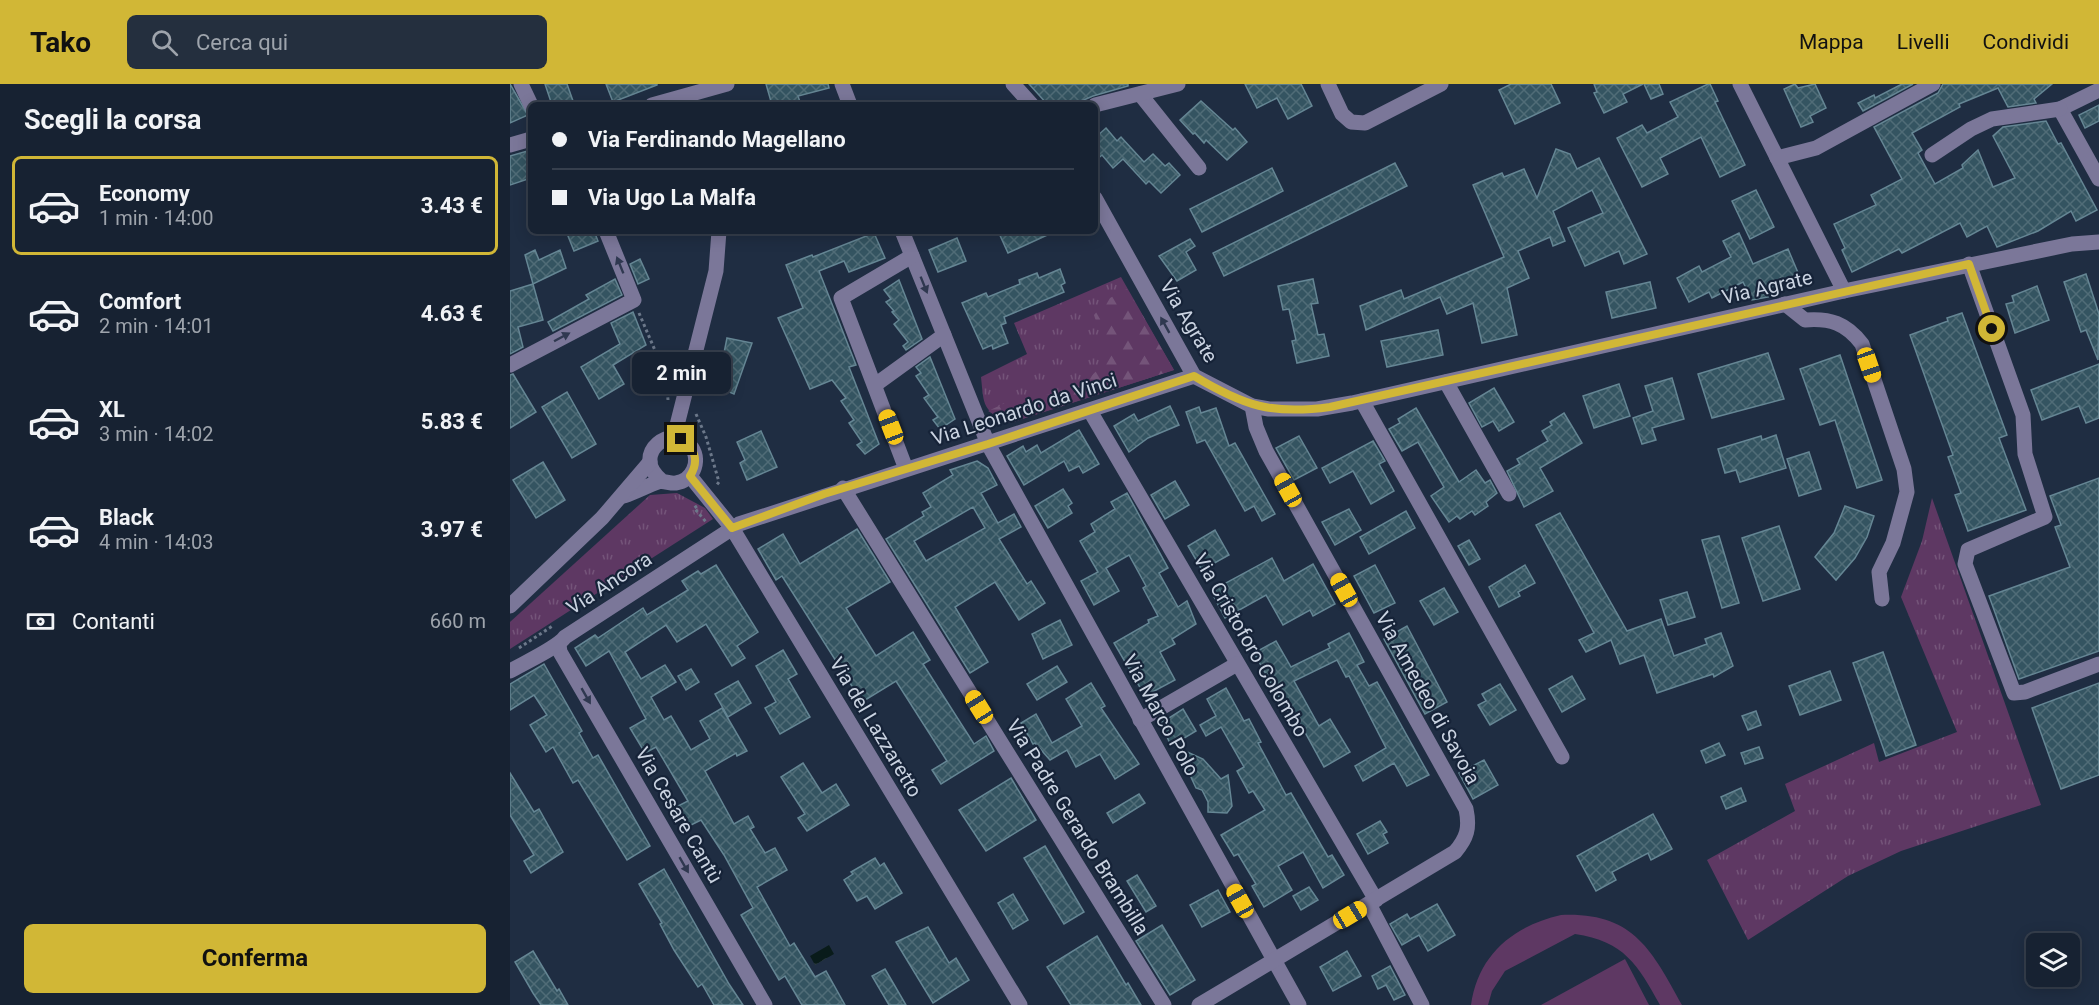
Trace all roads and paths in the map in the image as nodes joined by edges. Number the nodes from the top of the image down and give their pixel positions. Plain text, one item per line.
1 (521, 84) edge
2 (727, 84) edge
3 (842, 84) edge
4 (1013, 84) edge
5 (1178, 84) edge
6 (1328, 84) edge
7 (1441, 84) edge
8 (1740, 84) edge
9 (1933, 84) edge
10 (709, 86) edge
11 (2099, 90) edge
12 (1140, 94) junction
13 (530, 102) edge
14 (661, 102) edge
15 (711, 102) edge
16 (849, 102) edge
17 (1029, 102) edge
18 (1098, 104) edge
19 (2060, 109) junction
20 (528, 140) edge
21 (510, 145) edge
22 (1932, 155) dead end
23 (1777, 158) junction
24 (1199, 168) dead end
25 (2099, 180) edge
26 (1098, 203) edge
27 (607, 234) edge
28 (718, 234) edge
29 (903, 234) edge
30 (2099, 242) edge
31 (912, 256) junction
32 (1969, 264) junction
33 (1844, 291) junction
34 (634, 300) junction
35 (1785, 304) junction
36 (944, 335) junction
37 (510, 365) edge
38 (1194, 376) junction
39 (1446, 382) junction
40 (874, 385) junction
41 (1362, 401) junction
42 (1252, 406) junction
43 (689, 408) junction
44 (1089, 411) junction
45 (674, 437) junction
46 (988, 444) junction
47 (650, 462) junction
48 (906, 469) junction
49 (690, 476) junction
50 (661, 480) junction
51 (843, 488) junction
52 (1509, 494) dead end
53 (707, 495) junction
54 (621, 497) junction
55 (709, 525) dead end
56 (732, 528) junction
57 (1882, 599) dead end
58 (510, 606) edge
59 (560, 622) dead end
60 (559, 645) junction
61 (510, 654) edge
62 (1237, 664) junction
63 (2099, 664) edge
64 (510, 671) edge
65 (1140, 720) junction
66 (1562, 757) dead end
67 (1372, 902) junction
68 (1274, 961) junction
69 (765, 1005) edge
70 (1020, 1005) edge
71 (1164, 1005) edge
72 (1199, 1005) edge
73 (1299, 1005) edge
74 (1422, 1005) edge

1 - 13 street
2 - 10 street
3 - 16 street
4 - 17 street
5 - 12 street
6 - 7 street
8 - 23 street
9 - 23 street
10 - 14 street
10 - 15 street
11 - 19 street
12 - 18 street
12 - 24 street
19 - 22 street
19 - 25 street
20 - 21 street
23 - 33 street
38 -> 26 street, Via Agrate
34 -> 27 street
28 - 43 street
29 - 31 street, Via Marco Polo
30 - 32 street, Via Agrate
31 -> 36 street, Via Marco Polo
31 - 40 street
32 - 33 street, Via Agrate
32 - 63 street
33 - 35 street, Via Agrate
37 -> 34 street
34 - 43 path
35 - 39 street, Via Agrate
35 - 57 street
36 - 40 street
36 - 46 street, Via Marco Polo
38 - 42 street, Via Agrate
38 - 44 street, Via Leonardo da Vinci
39 - 41 street, Via Agrate
39 - 52 street
40 - 48 street
41 - 42 street, Via Agrate
41 - 66 street
42 - 67 street, Via Amedeo di Savoia
43 - 45 street
43 - 53 path
44 - 46 street, Via Leonardo da Vinci
44 - 62 street, Via Cristoforo Colombo
45 - 47 street
45 - 49 street
46 - 48 street, Via Leonardo da Vinci
46 - 65 street, Via Marco Polo
47 - 50 street
47 - 54 street
48 - 51 street, Via Leonardo da Vinci
49 - 50 street
49 - 53 street, Via del Lazzaretto
50 - 54 street
51 - 56 street, Via Leonardo da Vinci
51 - 71 street, Via Padre Gerardo Brambilla
53 - 55 path
53 - 56 street, Via del Lazzaretto
54 - 58 street
56 - 60 street, Via Ancora
56 - 70 street, Via del Lazzaretto
59 - 61 path
60 - 64 street, Via Ancora
60 -> 69 street, Via Cesare Cantù
62 - 65 street
62 - 67 street, Via Cristoforo Colombo
65 - 68 street, Via Marco Polo
67 - 68 street
67 - 74 street, Via Cristoforo Colombo
68 - 72 street
68 - 73 street, Via Marco Polo

